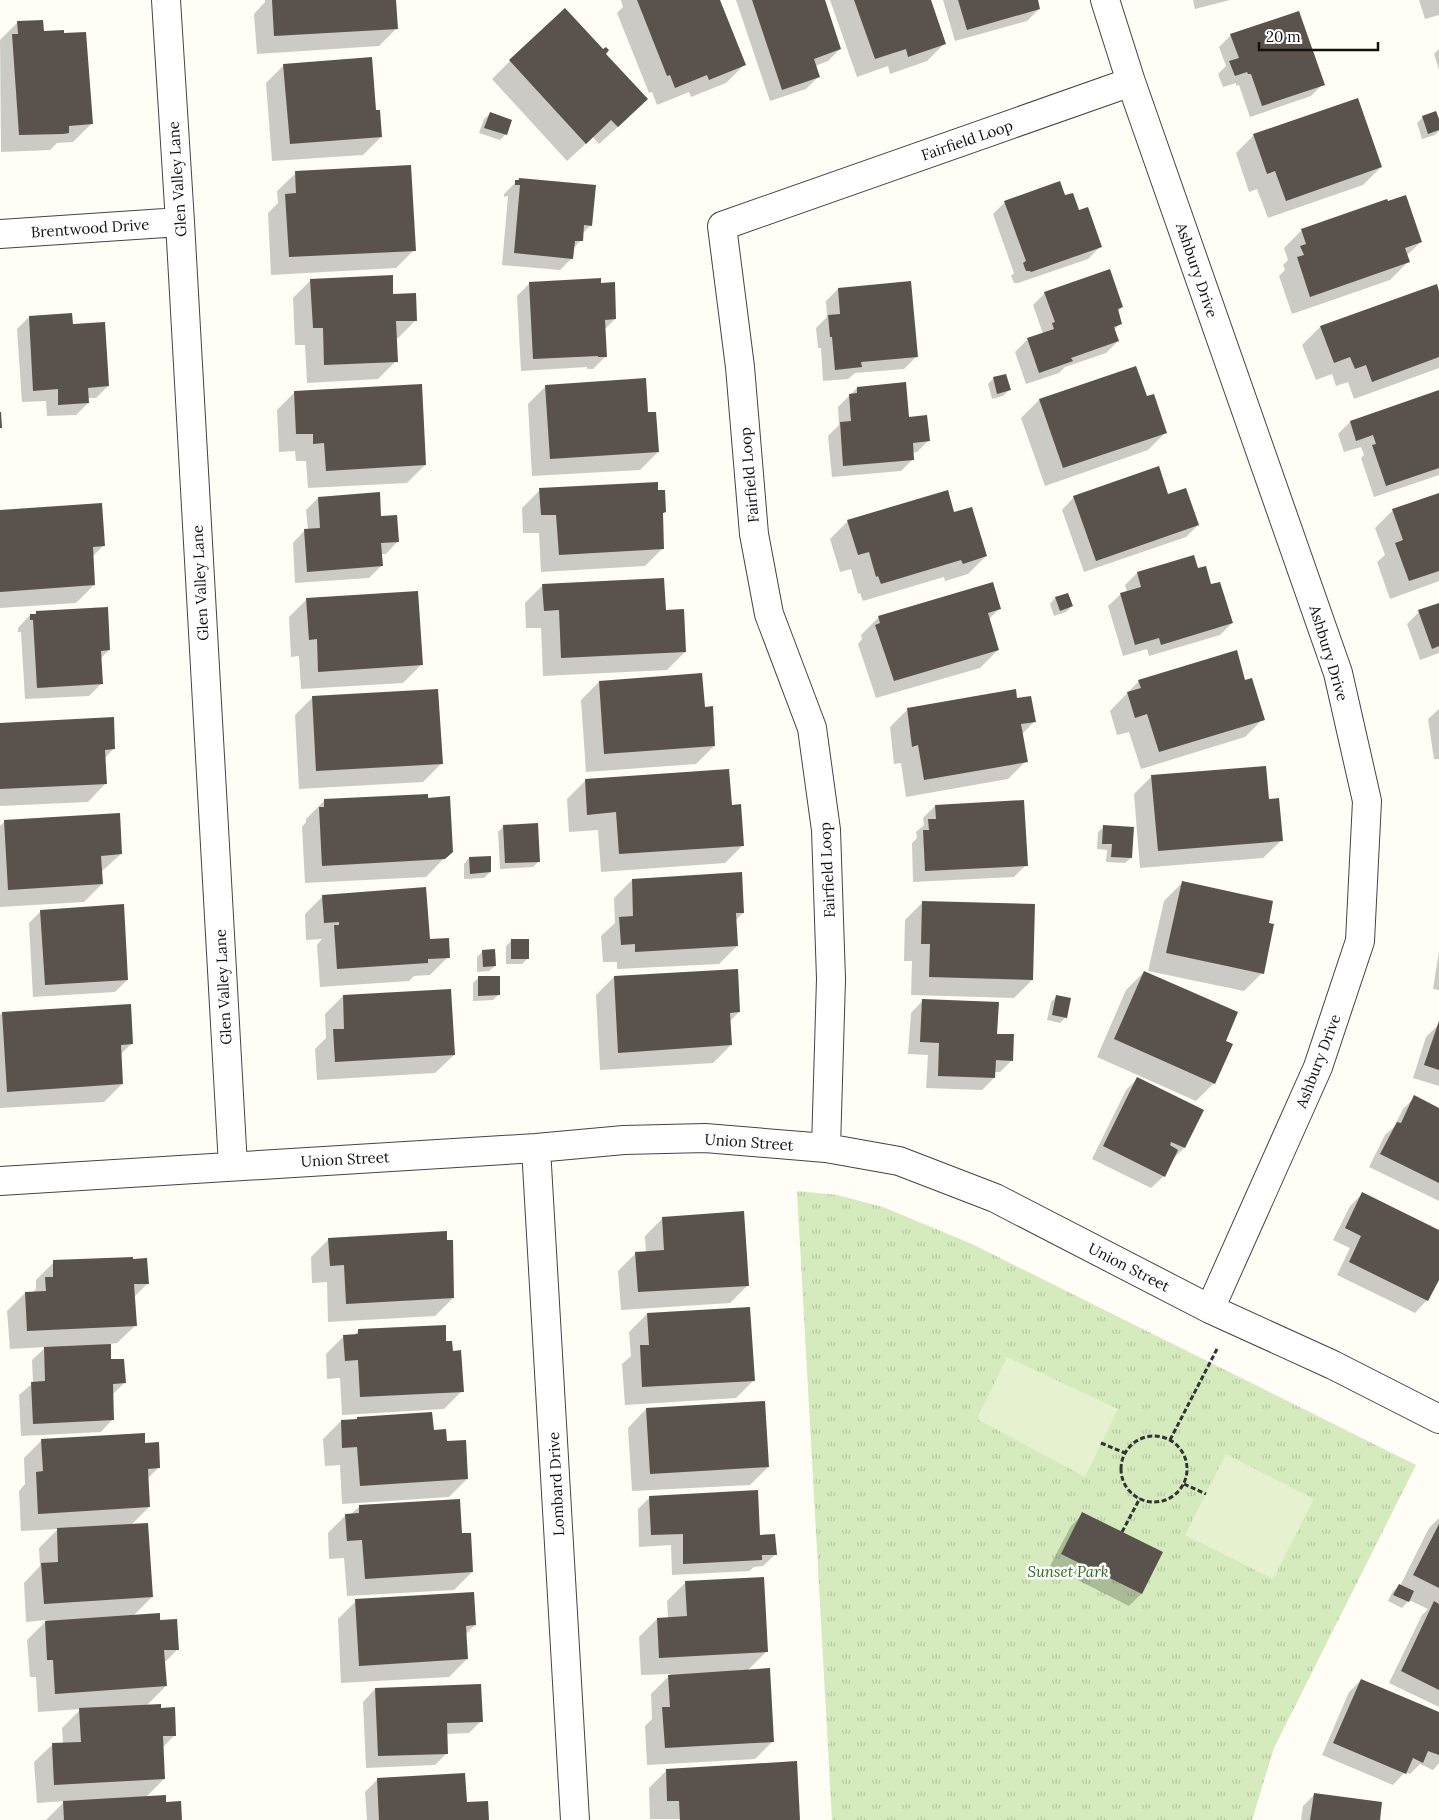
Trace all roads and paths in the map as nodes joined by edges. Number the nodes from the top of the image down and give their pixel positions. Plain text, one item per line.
1 (166, 0) edge
2 (1105, 0) edge
3 (1131, 82) junction
4 (180, 222) junction
5 (0, 234) edge
6 (536, 1148) junction
7 (826, 1148) junction
8 (233, 1166) junction
9 (0, 1181) edge
10 (1221, 1314) junction
11 (1439, 1419) edge
12 (1170, 1440) junction
13 (1101, 1443) dead end
14 (1125, 1453) junction
15 (1184, 1484) junction
16 (1206, 1494) dead end
17 (1140, 1498) junction
18 (1122, 1532) dead end
19 (575, 1820) edge

1 - 4 street, Glen Valley Lane
2 - 3 street, Ashbury Drive
3 - 7 street, Fairfield Loop
3 - 10 street, Ashbury Drive
4 - 5 street, Brentwood Drive
4 - 8 street, Glen Valley Lane
6 - 7 street, Union Street
6 - 8 street, Union Street
6 - 19 street, Lombard Drive
7 - 10 street, Union Street
8 - 9 street, Union Street
10 - 11 street, Union Street
10 - 12 path
12 - 14 path
12 - 15 path
13 - 14 path
14 - 17 path
15 - 16 path
15 - 17 path
17 - 18 path

